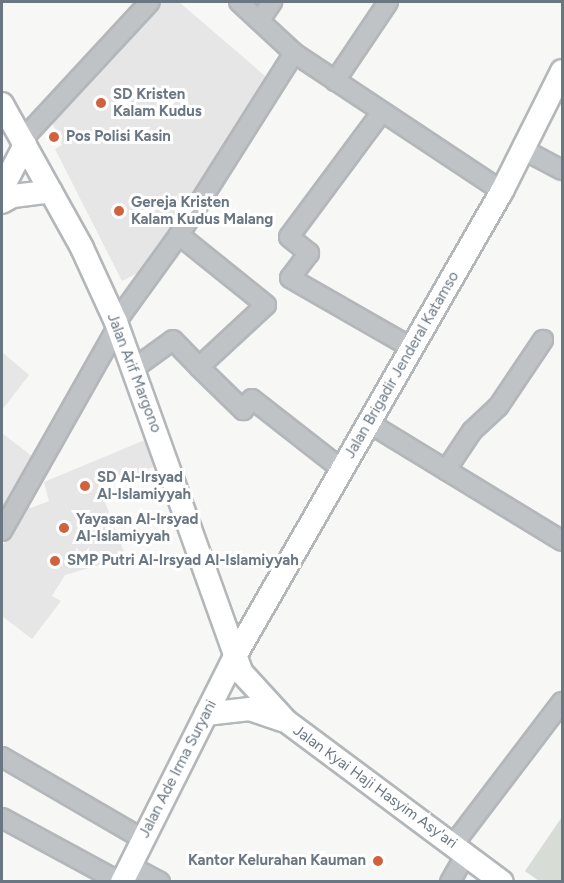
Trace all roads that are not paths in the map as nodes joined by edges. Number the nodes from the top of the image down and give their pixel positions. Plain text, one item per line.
1 (150, 2) edge
2 (239, 2) edge
3 (272, 2) edge
4 (388, 2) edge
5 (260, 20) junction
6 (294, 53) junction
7 (562, 71) edge
8 (335, 81) junction
9 (2, 104) edge
10 (381, 113) junction
11 (23, 143) junction
12 (524, 150) junction
13 (562, 170) edge
14 (2, 189) edge
15 (51, 191) junction
16 (502, 191) junction
17 (2, 202) edge
18 (179, 235) junction
19 (117, 325) junction
20 (543, 339) dead end
21 (412, 348) junction
22 (199, 368) junction
23 (133, 369) junction
24 (369, 423) junction
25 (343, 470) junction
26 (446, 470) junction
27 (2, 531) edge
28 (562, 541) edge
29 (235, 656) junction
30 (562, 702) edge
31 (206, 714) junction
32 (286, 722) junction
33 (4, 763) edge
34 (2, 818) edge
35 (143, 839) junction
36 (459, 849) junction
37 (124, 876) edge
38 (159, 882) edge
39 (450, 882) edge
40 (502, 882) edge

1 - 11 street
2 - 5 street
3 - 5 street
4 - 8 street
5 - 6 street
6 - 8 street
6 - 18 street
7 - 12 main road, Jalan Brigadir Jenderal Katamso
8 - 10 street
9 - 11 main road, Jalan Arif Margono
10 - 16 street
10 - 21 street
11 - 14 main road
11 - 15 main road, Jalan Arif Margono
12 - 13 street
12 - 16 main road, Jalan Brigadir Jenderal Katamso
15 - 17 main road
15 - 19 main road, Jalan Arif Margono
16 - 21 main road, Jalan Brigadir Jenderal Katamso
18 - 19 street
18 - 22 street
19 - 23 main road, Jalan Arif Margono
19 - 27 street
20 - 26 street
21 - 24 main road, Jalan Brigadir Jenderal Katamso
22 - 23 street
22 - 25 street
23 - 29 main road, Jalan Arif Margono
24 - 25 main road, Jalan Brigadir Jenderal Katamso
24 - 26 street
25 - 29 main road, Jalan Brigadir Jenderal Katamso
26 - 28 street
29 - 31 main road, Jalan Ade Irma Suryani
29 - 32 main road, Jalan Kyai Haji Hasyim Asy'ari
30 - 36 street
31 - 32 main road
31 - 35 main road, Jalan Ade Irma Suryani
32 - 36 main road, Jalan Kyai Haji Hasyim Asy'ari
33 - 35 street
34 - 37 street
35 - 37 main road, Jalan Ade Irma Suryani
36 - 39 street
36 - 40 main road, Jalan Kyai Haji Hasyim Asy'ari
37 - 38 street

